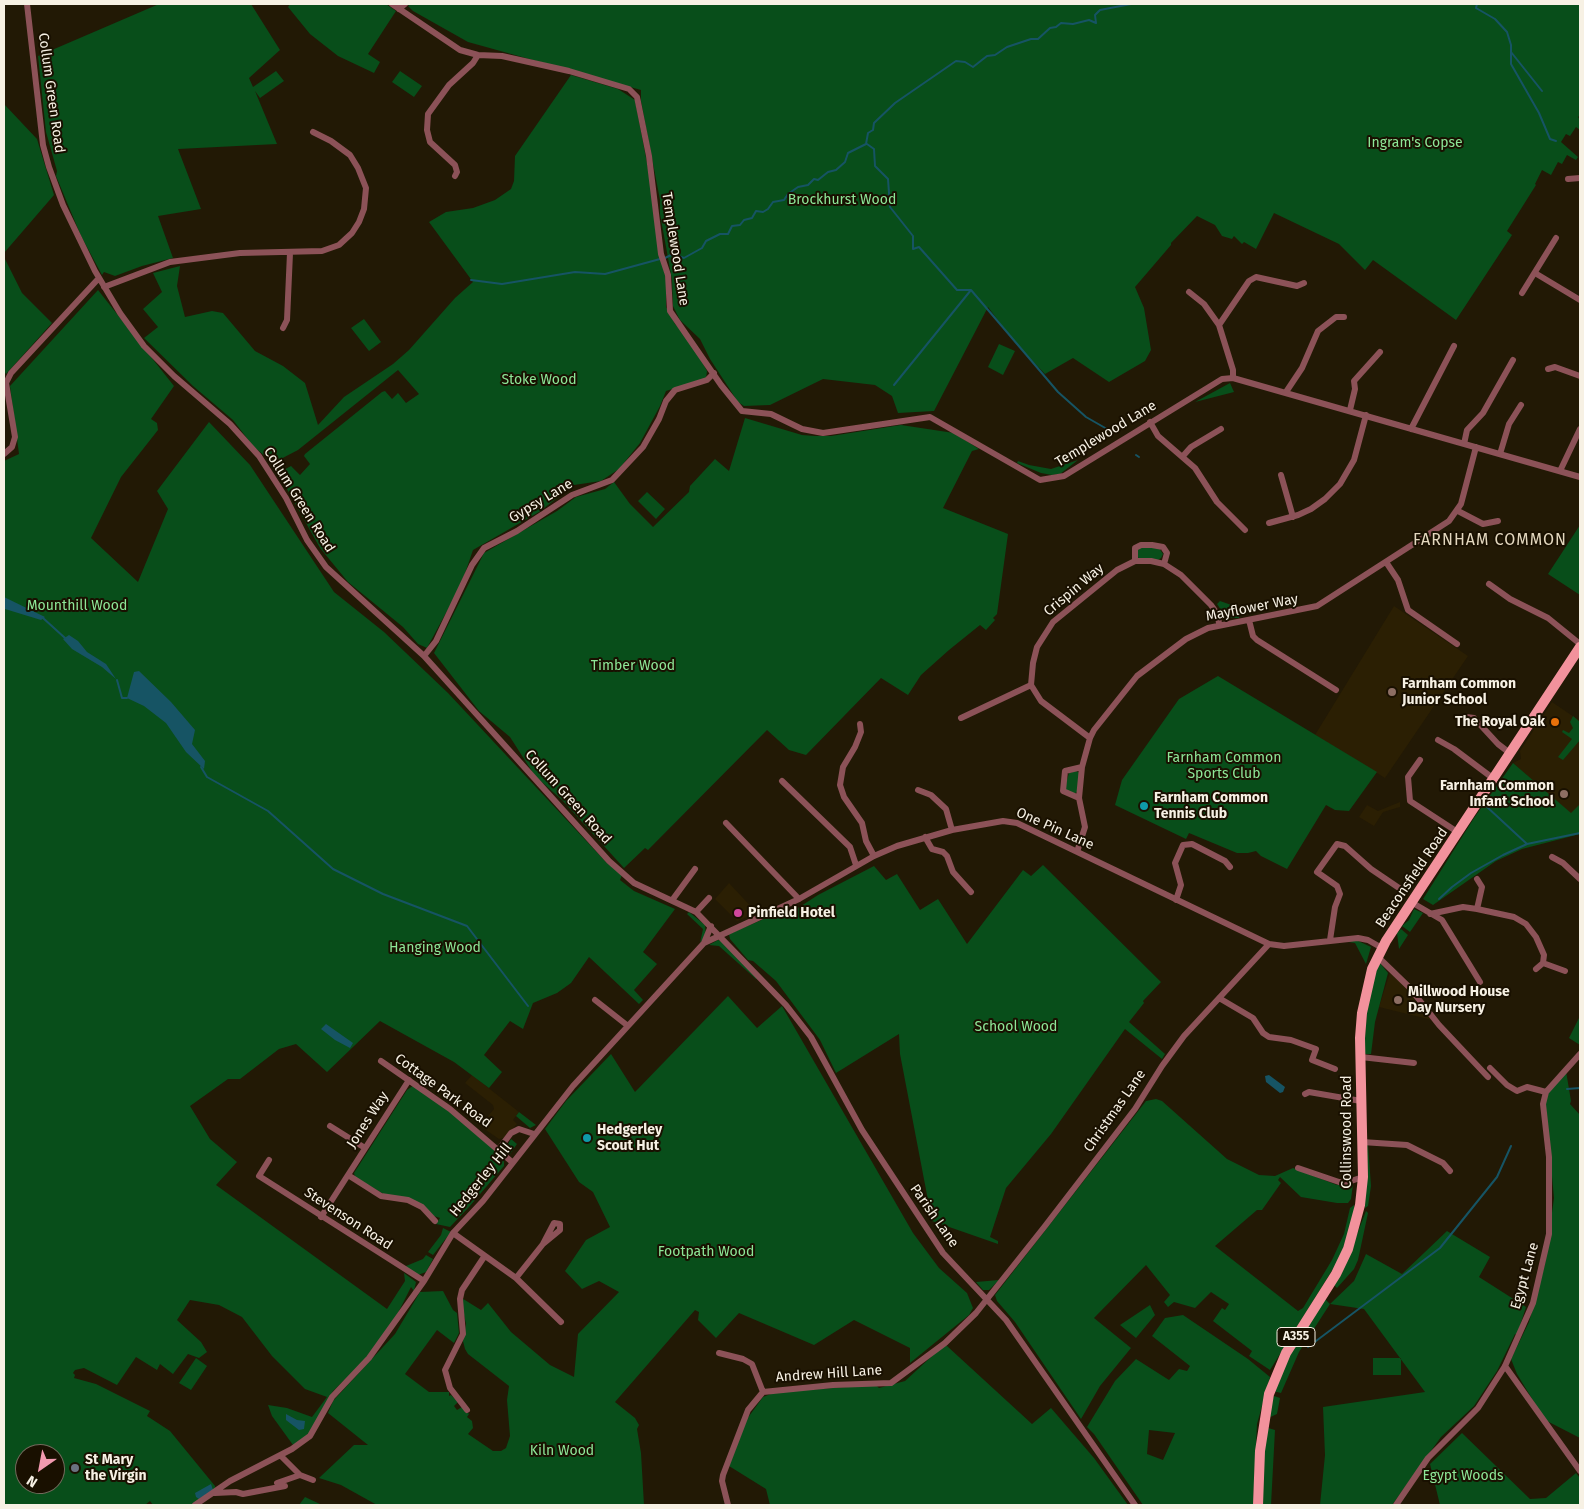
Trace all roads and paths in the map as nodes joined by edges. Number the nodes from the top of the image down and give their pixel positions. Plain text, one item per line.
1 (27, 4) edge
2 (392, 4) edge
3 (405, 4) edge
4 (399, 10) junction
5 (478, 55) junction
6 (313, 132) dead end
7 (455, 176) dead end
8 (1580, 178) edge
9 (1568, 179) dead end
10 (1556, 238) dead end
11 (290, 253) junction
12 (1535, 273) junction
13 (99, 278) junction
14 (1304, 283) dead end
15 (104, 287) junction
16 (1189, 292) dead end
17 (1522, 293) dead end
18 (1580, 300) edge
19 (1344, 317) dead end
20 (1219, 325) junction
21 (283, 328) dead end
22 (1454, 346) dead end
23 (1380, 352) dead end
24 (1514, 360) dead end
25 (1552, 365) dead end
26 (714, 373) junction
27 (1580, 376) edge
28 (1233, 378) junction
29 (1286, 392) junction
30 (1522, 405) dead end
31 (1350, 410) junction
32 (1366, 415) junction
33 (1150, 422) junction
34 (1221, 429) dead end
35 (1411, 429) junction
36 (1580, 429) edge
37 (1464, 444) junction
38 (1476, 447) junction
39 (4, 454) edge
40 (1500, 454) junction
41 (1183, 456) junction
42 (1560, 471) junction
43 (1281, 475) dead end
44 (1580, 477) edge
45 (1458, 511) junction
46 (1293, 517) junction
47 (1498, 521) dead end
48 (1269, 522) dead end
49 (1245, 530) dead end
50 (1135, 561) junction
51 (1386, 562) junction
52 (1164, 564) junction
53 (1489, 584) dead end
54 (1249, 620) junction
55 (1220, 624) junction
56 (1457, 644) dead end
57 (1580, 646) edge
58 (424, 656) junction
59 (1031, 685) junction
60 (1336, 690) dead end
61 (1466, 717) dead end
62 (961, 718) dead end
63 (860, 724) dead end
64 (1090, 738) junction
65 (1438, 740) dead end
66 (1511, 754) junction
67 (1420, 760) dead end
68 (1082, 767) junction
69 (1494, 779) junction
70 (782, 781) dead end
71 (918, 790) dead end
72 (1079, 798) junction
73 (726, 823) dead end
74 (952, 830) junction
75 (1459, 833) junction
76 (925, 837) junction
77 (1077, 852) junction
78 (874, 856) junction
79 (1552, 857) dead end
80 (856, 865) junction
81 (1230, 867) dead end
82 (695, 869) dead end
83 (1477, 879) dead end
84 (1580, 879) edge
85 (1399, 888) dead end
86 (971, 892) dead end
87 (708, 898) dead end
88 (673, 899) junction
89 (800, 899) junction
90 (1176, 900) junction
91 (1412, 902) junction
92 (1477, 909) junction
93 (696, 912) junction
94 (1430, 914) junction
95 (711, 926) junction
96 (721, 936) junction
97 (1330, 940) junction
98 (704, 944) junction
99 (1269, 944) junction
100 (1380, 953) junction
101 (1543, 963) junction
102 (1536, 969) dead end
103 (1565, 971) dead end
104 (1480, 982) dead end
105 (1219, 998) junction
106 (595, 1000) dead end
107 (628, 1026) junction
108 (1580, 1054) edge
109 (1361, 1057) junction
110 (381, 1061) dead end
111 (1414, 1063) dead end
112 (1490, 1068) dead end
113 (1335, 1069) dead end
114 (1488, 1077) dead end
115 (409, 1080) junction
116 (1546, 1092) junction
117 (1305, 1094) dead end
118 (1361, 1102) junction
119 (330, 1126) dead end
120 (534, 1134) junction
121 (1362, 1142) junction
122 (365, 1148) junction
123 (499, 1149) junction
124 (269, 1160) dead end
125 (512, 1162) junction
126 (1298, 1168) dead end
127 (1450, 1171) dead end
128 (348, 1175) junction
129 (1363, 1177) junction
130 (322, 1218) junction
131 (435, 1221) dead end
132 (453, 1233) junction
133 (543, 1244) dead end
134 (484, 1256) junction
135 (516, 1278) junction
136 (424, 1281) junction
137 (987, 1297) junction
138 (561, 1322) dead end
139 (719, 1353) dead end
140 (1504, 1366) junction
141 (763, 1392) junction
142 (467, 1410) dead end
143 (281, 1456) junction
144 (1580, 1471) edge
145 (300, 1475) junction
146 (314, 1480) dead end
147 (277, 1483) dead end
148 (285, 1486) dead end
149 (214, 1493) junction
150 (195, 1505) edge
151 (728, 1505) edge
152 (1136, 1505) edge
153 (1258, 1505) edge
154 (1396, 1505) edge

1 - 13 street, Collum Green Road
2 - 4 street, Templewood Lane
3 - 4 street
4 - 5 street, Templewood Lane
5 - 7 street
5 - 26 street, Templewood Lane
6 - 11 street
8 - 9 street
10 - 12 street
11 - 15 street
11 - 21 street
12 - 17 street
12 - 18 street
13 - 15 street, Collum Green Road
13 - 39 street
14 - 20 street
15 - 58 street, Collum Green Road
16 - 20 street
19 - 29 street
20 - 28 street
22 - 35 street
23 - 31 street
24 - 37 street
25 - 27 street
26 - 33 street, Templewood Lane
26 - 58 street, Gypsy Lane
28 - 29 street
28 - 33 street, Templewood Lane
29 - 31 street
30 - 40 street
31 - 32 street
32 - 35 street
32 - 46 street
33 - 41 street
34 - 41 street
35 - 37 street
36 - 42 street
37 - 38 street
38 - 40 street
38 - 45 street
40 - 42 street
41 - 49 street
42 - 44 street
43 - 46 street
45 - 47 street
45 - 51 street, Mayflower Way
46 - 48 street
50 - 52 street
50 - 52 street, Crispin Way
50 - 59 street, Crispin Way
51 - 54 street, Mayflower Way
51 - 56 street
52 - 55 street
53 - 57 street
54 - 55 street, Mayflower Way
54 - 60 street
55 - 64 street, Mayflower Way
57 - 66 main road, Beaconsfield Road / A355
58 - 88 street, Collum Green Road
59 - 62 street
59 - 64 street
61 - 66 street
63 - 78 street
64 - 68 street, Mayflower Way
65 - 69 street
66 - 69 main road, Beaconsfield Road / A355
67 - 75 street
68 - 72 street, Mayflower Way
68 - 72 street
69 - 75 main road, Beaconsfield Road / A355
70 - 80 street
71 - 74 street
72 - 77 street, Mayflower Way
73 - 89 street
74 - 76 street, One Pin Lane
74 - 77 street, One Pin Lane
75 - 91 main road, Beaconsfield Road / A355
76 - 78 street, One Pin Lane
76 - 86 street
77 - 90 street, One Pin Lane
78 - 80 street, One Pin Lane
79 - 84 street
80 - 89 street, One Pin Lane
81 - 90 street
82 - 88 street
83 - 92 street
85 - 97 street
87 - 93 street
88 - 93 street, Collum Green Road
89 - 96 street, One Pin Lane
90 - 99 street, One Pin Lane
91 - 94 street
91 - 100 main road, Beaconsfield Road / A355
92 - 94 street
92 - 101 street
93 - 95 street, Collum Green Road
94 - 104 street
95 - 96 street, Collum Green Road
95 - 98 street
96 - 98 street, Hedgerley Hill
96 - 137 street, Parish Lane
97 - 99 street, One Pin Lane
97 - 100 street, One Pin Lane
98 - 107 street, Hedgerley Hill
99 - 105 street, Christmas Lane
100 - 109 main road, Collinswood Road / A355
100 - 114 street, One Pin Lane
101 - 102 street
101 - 103 street
105 - 113 street
105 - 137 street, Christmas Lane
106 - 107 street
107 - 120 street, Hedgerley Hill
108 - 116 street
109 - 111 street
109 - 118 main road, Collinswood Road / A355
110 - 115 street, Cottage Park Road
112 - 116 street
115 - 122 street, Jones Way
115 - 123 street, Cottage Park Road
116 - 140 street, Egypt Lane
117 - 118 street
118 - 121 main road, Collinswood Road / A355
119 - 122 street
120 - 123 street
120 - 125 street, Hedgerley Hill
121 - 127 street
121 - 129 main road, Collinswood Road / A355
122 - 128 street, Jones Way
123 - 125 street, Cottage Park Road
124 - 130 street, Stevenson Road
125 - 132 street, Hedgerley Hill
126 - 129 street
128 - 130 street, Jones Way
128 - 131 street
129 - 153 main road, Collinswood Road / A355
130 - 136 street, Stevenson Road
132 - 134 street
132 - 136 street, Hedgerley Hill
133 - 135 street
134 - 135 street
134 - 142 street
135 - 138 street
136 - 143 street, Hedgerley Hill
137 - 141 street, Andrew Hill Lane
137 - 152 street, Parish Lane
139 - 141 street
140 - 144 street
140 - 154 street, Egypt Lane
141 - 151 street, Andrew Hill Lane
143 - 145 street
143 - 149 street, Hedgerley Hill
145 - 146 street
145 - 147 street
148 - 149 street
149 - 150 street, Hedgerley Hill

